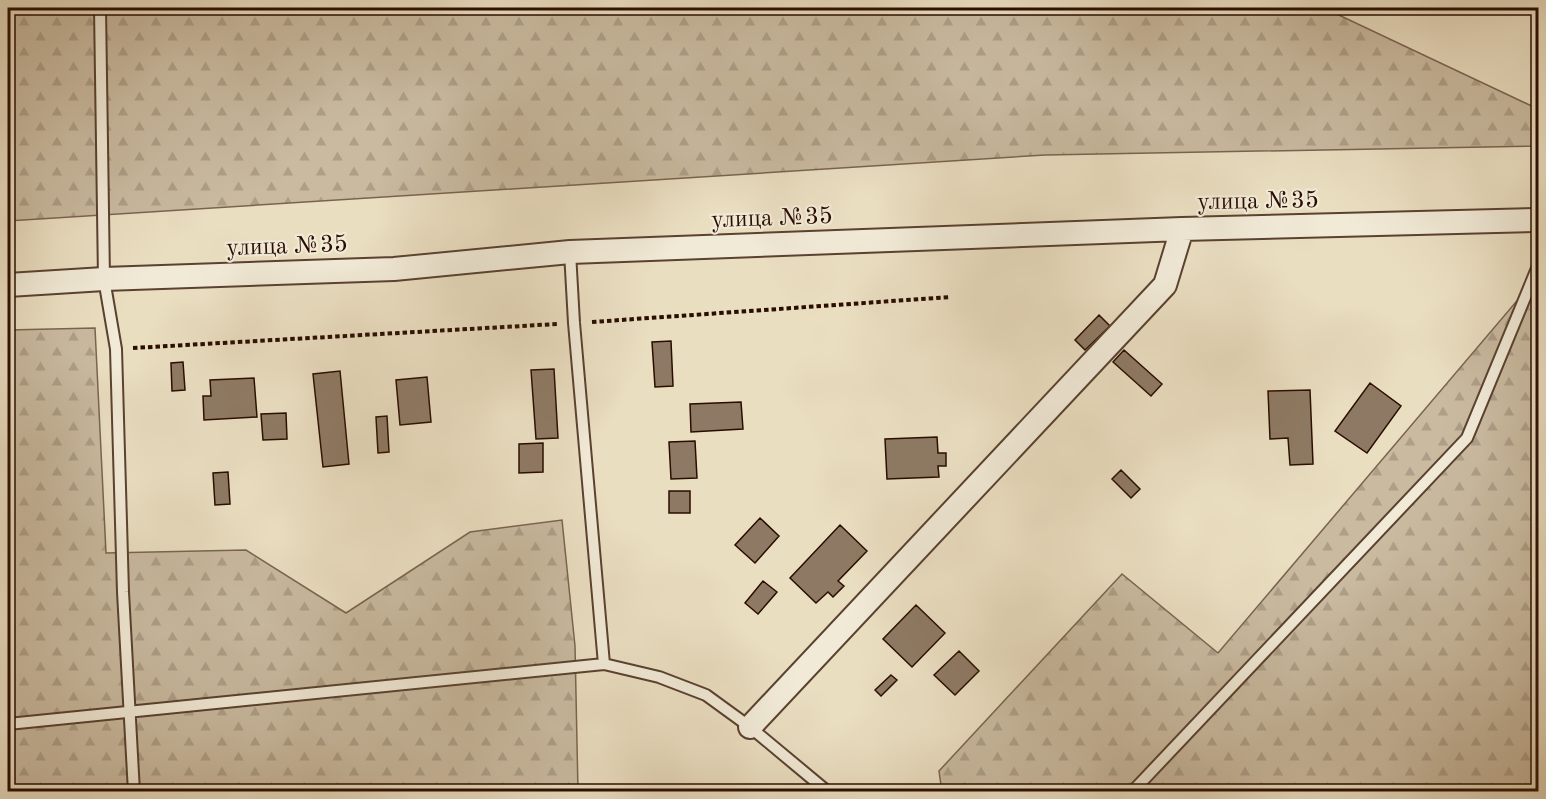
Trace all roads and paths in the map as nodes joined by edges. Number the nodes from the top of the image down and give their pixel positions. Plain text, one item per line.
1 (100, 8) edge
2 (1539, 220) edge
3 (1182, 229) junction
4 (570, 252) junction
5 (1539, 266) edge
6 (104, 279) junction
7 (8, 285) edge
8 (950, 297) dead end
9 (574, 323) junction
10 (117, 349) junction
11 (604, 664) junction
12 (131, 712) junction
13 (8, 724) edge
14 (750, 727) junction
15 (134, 792) edge
16 (828, 792) edge
17 (1132, 792) edge

1 - 6 lane
2 - 3 street, улица №35
3 - 4 street, улица №35
3 - 14 street
4 - 6 street, улица №35
4 - 9 lane
5 - 17 lane
6 - 7 street, улица №35
6 - 10 lane
8 - 9 path
9 - 10 path
9 - 11 lane
10 - 12 lane
11 - 12 lane
11 - 14 lane
12 - 13 lane
12 - 15 lane
14 - 16 lane

